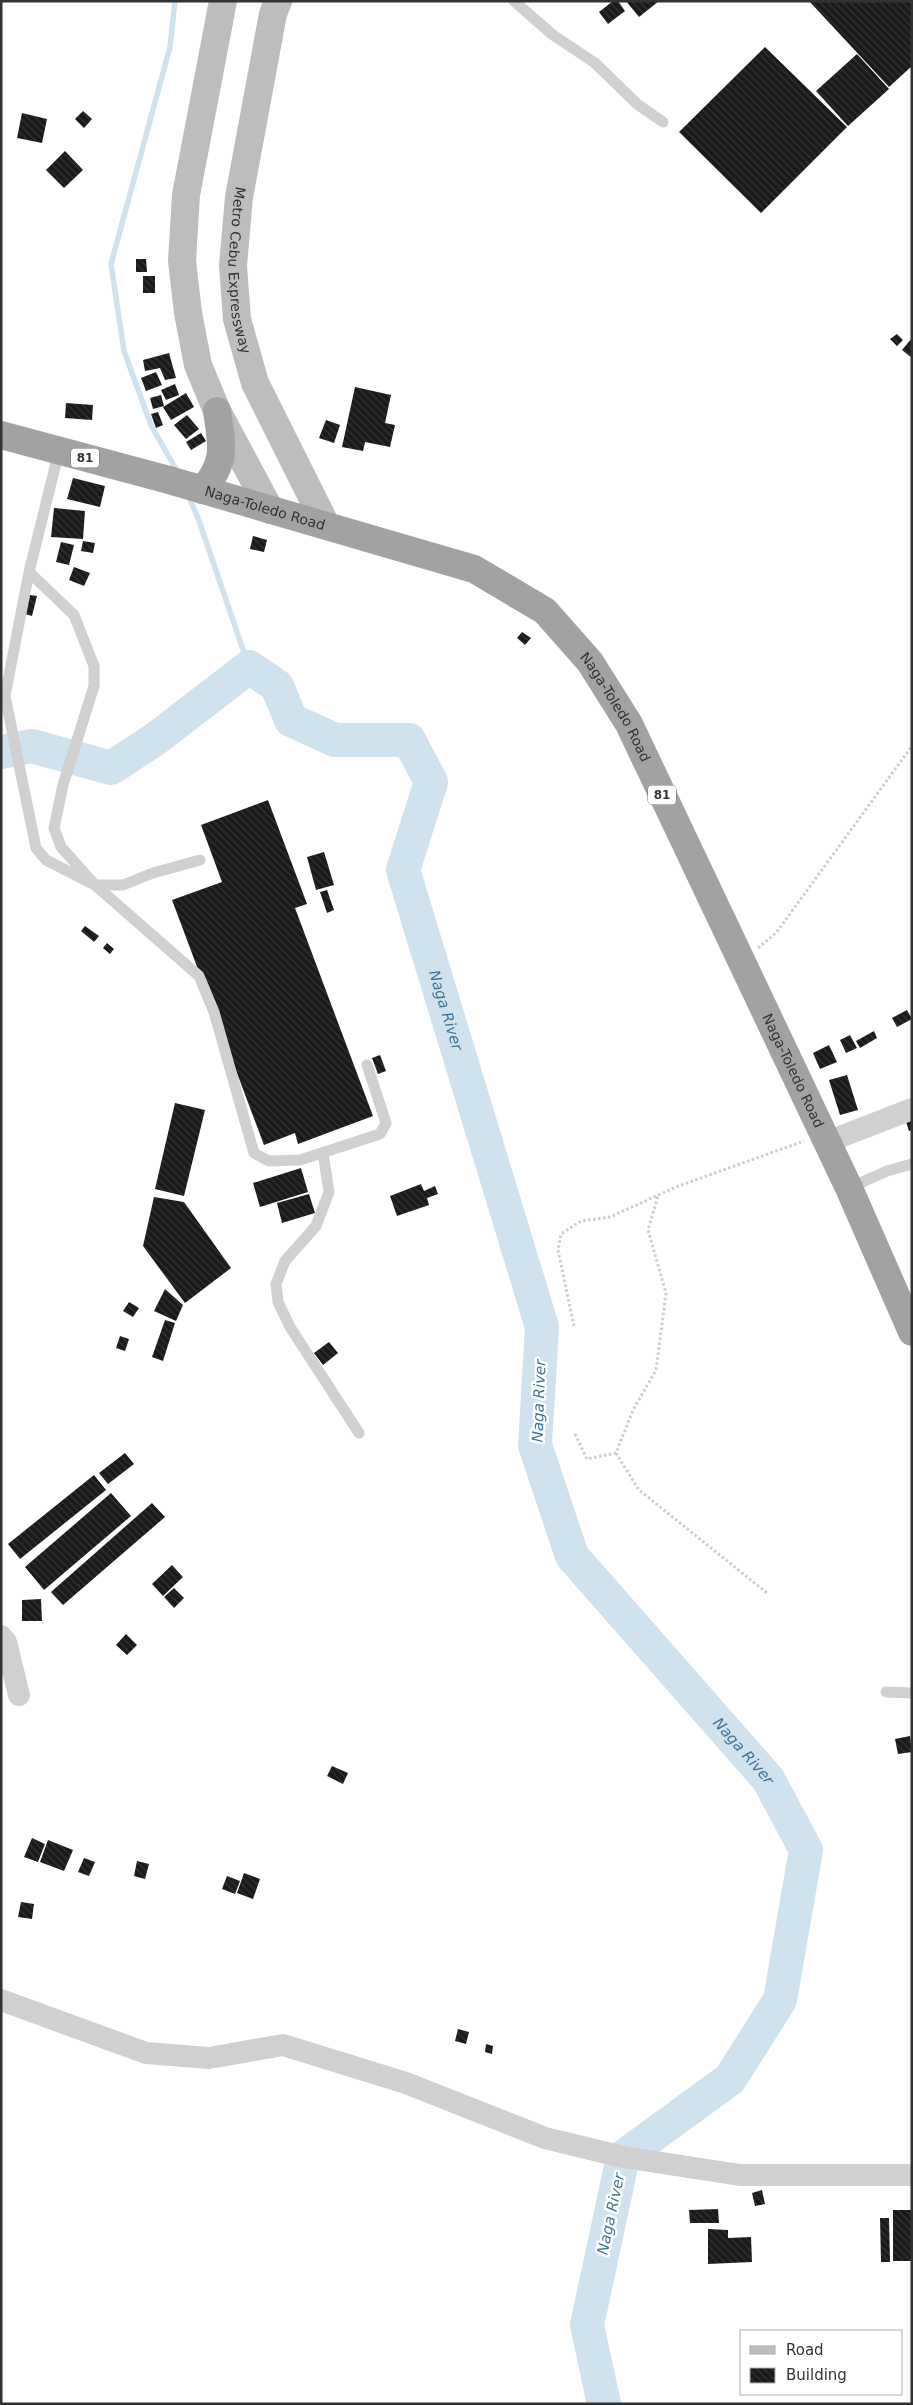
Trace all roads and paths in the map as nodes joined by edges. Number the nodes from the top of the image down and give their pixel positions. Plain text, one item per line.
1 (223, 1) edge
2 (278, 1) edge
3 (514, 1) edge
4 (663, 122) dead end
5 (217, 411) junction
6 (1, 435) edge
7 (59, 451) junction
8 (188, 486) junction
9 (270, 510) junction
10 (326, 525) junction
11 (30, 572) junction
12 (912, 746) edge
13 (908, 750) junction
14 (912, 754) edge
15 (200, 860) dead end
16 (95, 885) junction
17 (740, 962) junction
18 (368, 1065) dead end
19 (912, 1109) edge
20 (825, 1138) junction
21 (323, 1153) junction
22 (912, 1164) edge
23 (849, 1188) junction
24 (658, 1195) junction
25 (574, 1326) dead end
26 (912, 1332) edge
27 (359, 1433) dead end
28 (575, 1434) dead end
29 (616, 1453) junction
30 (767, 1593) dead end
31 (1, 1636) edge
32 (886, 1692) dead end
33 (912, 1693) edge
34 (19, 1695) dead end
35 (1, 2000) edge
36 (912, 2175) edge

1 - 5 main road
2 - 10 main road, Metro Cebu Expressway
3 - 4 lane
5 - 8 highway
5 - 9 main road
6 - 7 highway, Naga-Toledo Road / 81
7 - 8 highway, Naga-Toledo Road / 81
7 - 11 lane
8 - 9 highway, Naga-Toledo Road / 81
9 - 10 highway, Naga-Toledo Road / 81
10 - 17 highway, Naga-Toledo Road / 81
11 - 16 lane
11 - 16 lane
12 - 13 path
13 - 14 path
13 - 17 path
15 - 16 lane
16 - 21 lane
17 - 20 highway, Naga-Toledo Road / 81
18 - 21 lane
19 - 20 street
20 - 23 highway, Naga-Toledo Road / 81
20 - 24 path
21 - 27 lane
22 - 23 lane
23 - 26 highway, Naga-Toledo Road / 81
24 - 25 path
24 - 29 path
28 - 29 path
29 - 30 path
31 - 34 street
32 - 33 lane
35 - 36 street

